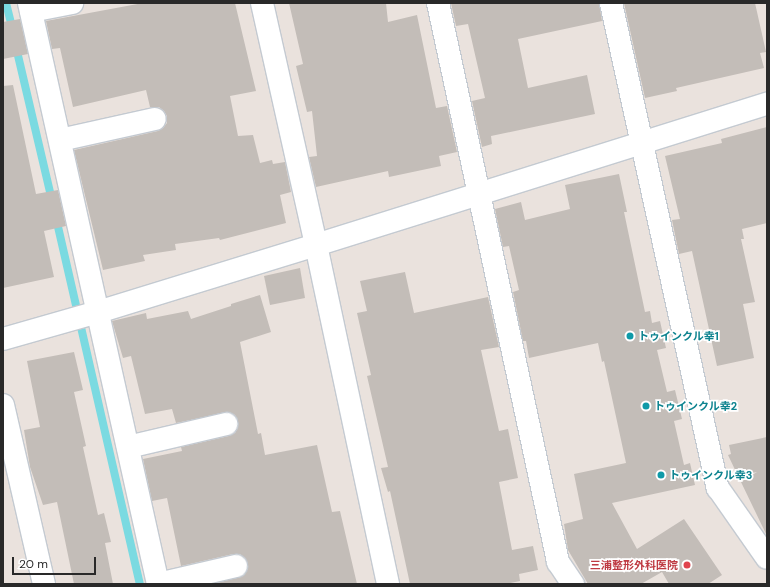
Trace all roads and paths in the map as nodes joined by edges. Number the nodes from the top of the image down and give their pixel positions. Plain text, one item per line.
1 (72, 3) edge
2 (262, 3) edge
3 (438, 3) edge
4 (611, 3) edge
5 (30, 7) edge
6 (767, 104) edge
7 (155, 119) dead end
8 (60, 140) junction
9 (642, 143) junction
10 (479, 194) junction
11 (316, 245) junction
12 (87, 315) junction
13 (3, 339) edge
14 (3, 405) edge
15 (226, 424) dead end
16 (128, 447) junction
17 (767, 558) edge
18 (236, 566) dead end
19 (44, 584) edge
20 (158, 584) edge
21 (388, 584) edge
22 (573, 584) edge

1 - 5 street
2 - 11 street
3 - 10 street
4 - 9 street
5 - 8 street
6 - 9 street
7 - 8 street
8 - 12 street
9 - 10 street
9 - 17 street
10 - 11 street
10 - 22 street
11 - 12 street
11 - 21 street
12 - 13 street
12 - 16 street
14 - 19 street
15 - 16 street
16 - 20 street
18 - 20 street

